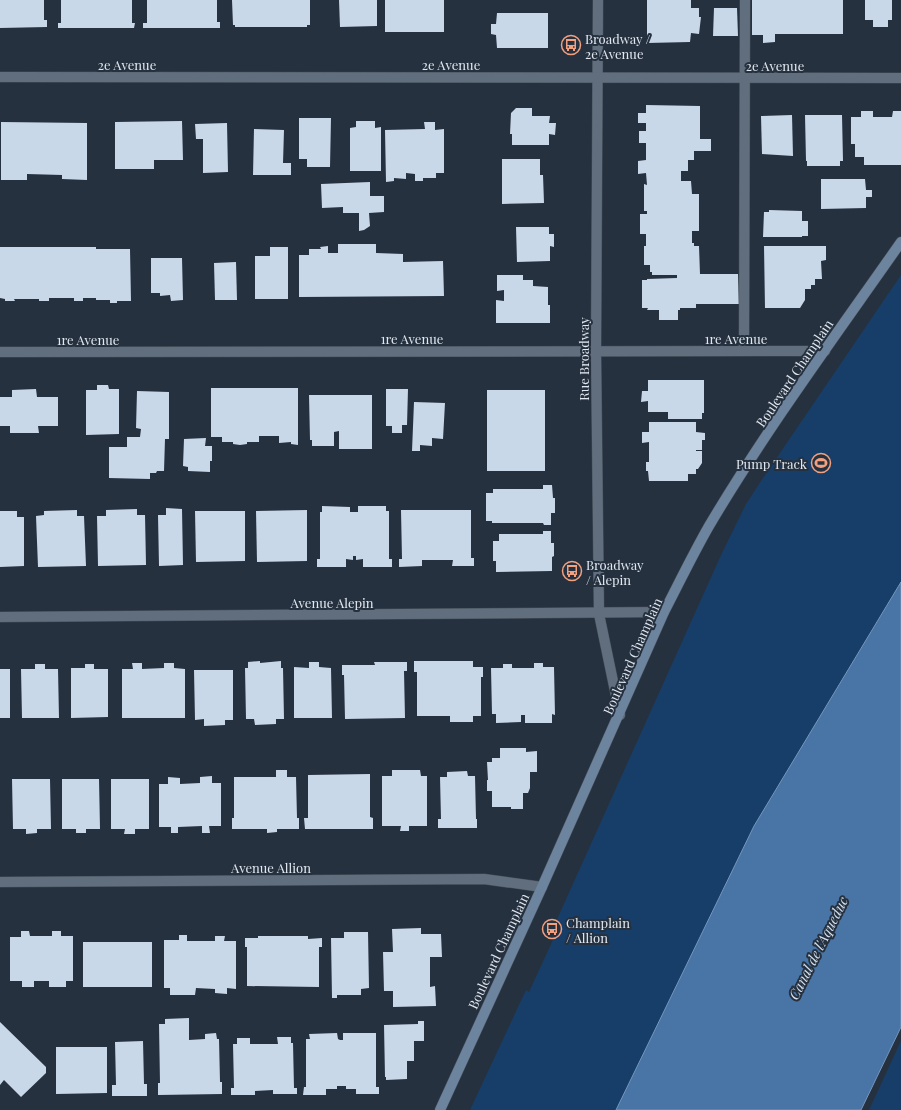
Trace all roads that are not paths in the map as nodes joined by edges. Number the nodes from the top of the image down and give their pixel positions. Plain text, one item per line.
1 (598, 0) edge
2 (745, 0) edge
3 (0, 77) edge
4 (598, 78) junction
5 (745, 78) junction
6 (901, 78) edge
7 (901, 242) edge
8 (744, 350) junction
9 (596, 351) junction
10 (825, 351) junction
11 (0, 352) edge
12 (664, 612) junction
13 (599, 614) junction
14 (0, 617) edge
15 (620, 715) junction
16 (0, 882) edge
17 (542, 887) junction
18 (440, 1110) edge

1 - 4 street, Rue Broadway
2 - 5 street
3 - 4 street, 2e Avenue
4 - 5 street, 2e Avenue
4 - 9 street, Rue Broadway
5 - 6 street, 2e Avenue
5 - 8 street
7 - 10 main road, Boulevard Champlain
8 - 9 street, 1re Avenue
8 - 10 street, 1re Avenue
9 - 11 street, 1re Avenue
9 - 13 street, Rue Broadway
10 - 12 main road, Boulevard Champlain
12 - 13 street, Avenue Alepin
12 - 15 main road, Boulevard Champlain
13 - 14 street, Avenue Alepin
13 - 15 street, Rue Broadway
15 - 17 main road, Boulevard Champlain
16 - 17 street, Avenue Allion
17 - 18 main road, Boulevard Champlain

